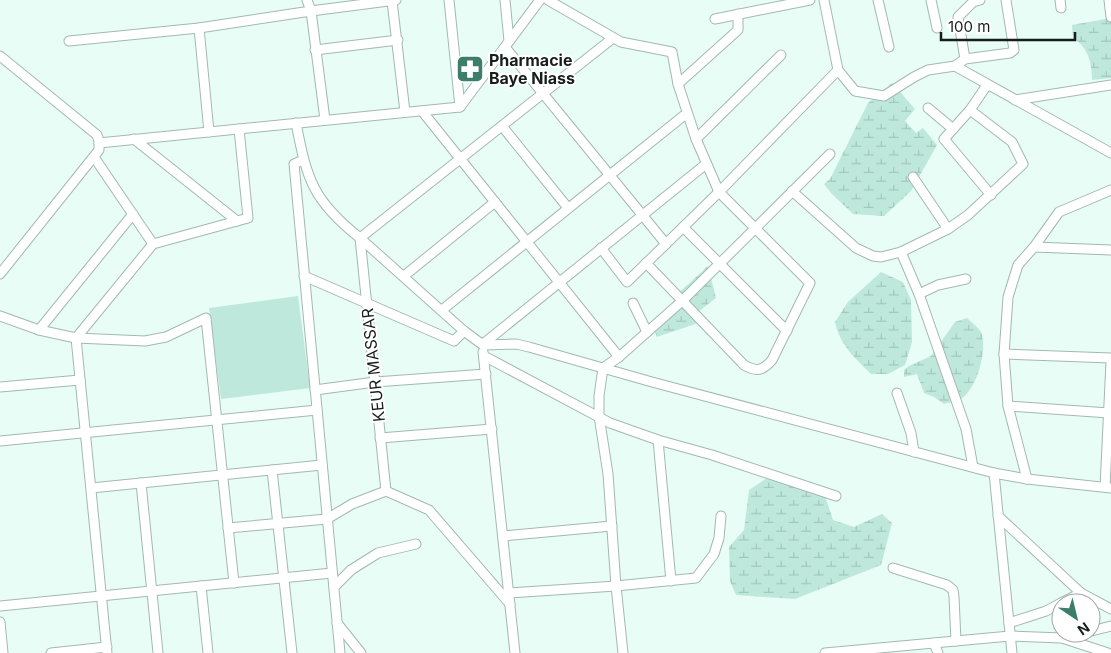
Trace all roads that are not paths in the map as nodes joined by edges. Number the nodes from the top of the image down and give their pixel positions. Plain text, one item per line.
1 (307, 0) edge
2 (394, 0) edge
3 (449, 0) edge
4 (505, 0) edge
5 (540, 0) edge
6 (548, 0) edge
7 (810, 0) edge
8 (824, 0) edge
9 (878, 0) edge
10 (932, 0) edge
11 (1006, 0) edge
12 (1109, 0) edge
13 (975, 1) edge
14 (311, 11) junction
15 (738, 14) junction
16 (1111, 17) edge
17 (715, 19) dead end
18 (199, 28) junction
19 (937, 28) dead end
20 (613, 38) junction
21 (398, 40) junction
22 (69, 41) dead end
23 (507, 44) junction
24 (889, 47) dead end
25 (315, 50) junction
26 (781, 55) dead end
27 (0, 56) edge
28 (965, 59) junction
29 (955, 66) junction
30 (838, 70) junction
31 (678, 84) junction
32 (987, 85) junction
33 (1111, 85) edge
34 (544, 92) junction
35 (1014, 100) junction
36 (460, 107) junction
37 (928, 108) dead end
38 (970, 110) junction
39 (422, 111) junction
40 (404, 112) junction
41 (687, 113) junction
42 (325, 120) junction
43 (296, 123) junction
44 (502, 126) junction
45 (239, 129) junction
46 (953, 129) junction
47 (209, 132) junction
48 (134, 139) junction
49 (696, 139) junction
50 (100, 143) junction
51 (1111, 153) edge
52 (830, 154) dead end
53 (94, 156) junction
54 (460, 159) junction
55 (303, 160) junction
56 (706, 164) junction
57 (610, 174) junction
58 (913, 177) dead end
59 (1111, 190) edge
60 (792, 191) junction
61 (719, 192) junction
62 (991, 195) junction
63 (495, 202) junction
64 (568, 208) junction
65 (133, 214) junction
66 (643, 215) junction
67 (236, 221) junction
68 (683, 226) junction
69 (755, 228) junction
70 (948, 230) junction
71 (360, 238) junction
72 (526, 242) junction
73 (154, 244) junction
74 (666, 244) junction
75 (1034, 247) junction
76 (601, 248) junction
77 (1111, 250) edge
78 (901, 252) junction
79 (646, 263) junction
80 (720, 263) junction
81 (0, 274) edge
82 (304, 276) junction
83 (404, 276) junction
84 (966, 279) dead end
85 (559, 282) junction
86 (919, 294) junction
87 (682, 301) junction
88 (367, 303) junction
89 (633, 303) dead end
90 (442, 310) junction
91 (0, 316) edge
92 (39, 330) junction
93 (464, 331) junction
94 (787, 331) junction
95 (647, 332) junction
96 (76, 338) junction
97 (483, 344) junction
98 (1004, 354) junction
99 (484, 356) junction
100 (619, 357) junction
101 (1111, 358) edge
102 (1111, 362) edge
103 (603, 368) junction
104 (486, 374) junction
105 (80, 380) junction
106 (375, 382) junction
107 (0, 387) edge
108 (315, 390) junction
109 (897, 393) dead end
110 (1008, 406) junction
111 (317, 410) junction
112 (1109, 413) junction
113 (599, 416) junction
114 (217, 420) junction
115 (492, 429) junction
116 (85, 432) junction
117 (380, 438) junction
118 (658, 440) junction
119 (0, 441) edge
120 (1109, 447) edge
121 (914, 452) junction
122 (322, 466) junction
123 (974, 467) junction
124 (272, 470) junction
125 (994, 473) junction
126 (223, 475) junction
127 (1027, 479) junction
128 (141, 483) junction
129 (1108, 487) edge
130 (91, 488) junction
131 (386, 491) junction
132 (836, 496) dead end
133 (721, 516) dead end
134 (998, 516) junction
135 (327, 519) junction
136 (278, 524) junction
137 (612, 526) junction
138 (228, 528) junction
139 (503, 536) junction
140 (416, 544) dead end
141 (893, 568) dead end
142 (332, 573) junction
143 (283, 578) junction
144 (671, 581) junction
145 (234, 583) junction
146 (201, 586) junction
147 (616, 586) junction
148 (334, 587) junction
149 (152, 591) junction
150 (509, 593) junction
151 (1081, 593) edge
152 (102, 596) junction
153 (510, 604) junction
154 (0, 606) edge
155 (1051, 608) edge
156 (0, 622) edge
157 (337, 623) junction
158 (1009, 623) junction
159 (1010, 636) junction
160 (1051, 638) edge
161 (956, 641) junction
162 (934, 643) junction
163 (1073, 643) edge
164 (107, 650) edge
165 (837, 652) edge
166 (3, 653) edge
167 (51, 653) edge
168 (158, 653) edge
169 (208, 653) edge
170 (292, 653) edge
171 (340, 653) edge
172 (361, 653) edge
173 (515, 653) edge
174 (624, 653) edge
175 (825, 653) edge
176 (938, 653) edge
177 (1012, 653) edge
178 (1108, 653) edge

1 - 14 street
2 - 14 street
2 - 21 street
3 - 36 street
4 - 23 street
5 - 23 street
6 - 20 street
7 - 15 street
8 - 30 street
9 - 24 street
10 - 19 street
11 - 28 street
12 - 16 street
13 - 28 street
14 - 18 street
14 - 25 street
15 - 17 street
15 - 31 street
18 - 22 street
18 - 47 street
20 - 31 street
20 - 34 street
21 - 25 street
21 - 40 street
23 - 34 street
23 - 36 street
25 - 42 street
26 - 49 street
27 - 50 street
28 - 29 street
29 - 30 street
29 - 32 street
30 - 61 street
31 - 41 street
32 - 35 street
32 - 38 street
33 - 35 street
34 - 44 street
34 - 57 street
35 - 51 street
36 - 39 street
37 - 46 street
38 - 46 street
38 - 62 street
39 - 40 street
39 - 54 street
40 - 42 street
41 - 49 street
41 - 57 street
42 - 43 street
43 - 45 street
43 - 55 street
44 - 54 street
44 - 64 street
45 - 47 street
45 - 67 street
46 - 62 street
47 - 48 street
48 - 50 street
48 - 67 street
49 - 56 street
50 - 53 street
52 - 60 street
53 - 65 street
53 - 81 street
54 - 63 street
54 - 71 street
55 - 71 street
55 - 82 street
56 - 61 street
56 - 66 street
57 - 64 street
57 - 66 street
58 - 70 street
59 - 75 street
60 - 69 street
60 - 78 street
61 - 68 street
61 - 69 street
62 - 70 street
63 - 72 street
63 - 83 street
64 - 72 street
65 - 73 street
65 - 92 street
66 - 74 street
66 - 76 street
67 - 73 street
68 - 74 street
68 - 80 street
69 - 80 street
69 - 94 street
70 - 78 street
71 - 83 street
71 - 88 street, KEUR MASSAR
72 - 85 street
72 - 90 street
73 - 96 street
74 - 79 street
75 - 77 street
75 - 98 street
76 - 79 street
76 - 85 street
78 - 86 street
79 - 87 street
80 - 87 street
80 - 94 street
82 - 88 street
82 - 108 street
83 - 90 street
84 - 86 street
85 - 97 street
85 - 100 street
86 - 123 street
87 - 94 street
87 - 95 street
88 - 93 street
88 - 106 street, KEUR MASSAR
89 - 95 street
90 - 93 street
91 - 92 street
92 - 96 street
93 - 97 street
95 - 100 street
96 - 105 street
96 - 114 street
97 - 99 street
97 - 103 street
98 - 101 street
98 - 110 street
99 - 104 street
99 - 113 street
100 - 103 street
102 - 112 street
103 - 113 street
103 - 121 street
104 - 106 street
104 - 115 street
105 - 107 street
105 - 116 street
106 - 108 street
106 - 117 street, KEUR MASSAR
108 - 111 street
109 - 121 street
110 - 112 street
110 - 127 street
111 - 114 street
111 - 122 street
112 - 120 street
113 - 118 street
113 - 137 street
114 - 116 street
114 - 126 street
115 - 117 street
115 - 139 street
116 - 119 street
116 - 130 street
117 - 131 street, KEUR MASSAR
118 - 132 street
118 - 144 street
120 - 129 street
121 - 123 street
122 - 124 street
122 - 135 street
123 - 125 street
124 - 126 street
124 - 136 street
125 - 127 street
125 - 134 street
126 - 128 street
126 - 138 street
127 - 129 street
128 - 130 street
128 - 149 street
130 - 152 street
131 - 135 street
131 - 153 street
133 - 144 street
134 - 151 street
134 - 158 street
135 - 136 street
135 - 142 street
136 - 138 street
136 - 143 street
137 - 139 street
137 - 147 street
138 - 145 street
139 - 150 street
140 - 148 street
141 - 161 street
142 - 143 street
142 - 148 street
143 - 145 street
143 - 170 street
144 - 147 street
145 - 146 street
146 - 149 street
146 - 169 street
147 - 150 street
147 - 174 street
148 - 157 street
149 - 152 street
149 - 168 street
150 - 153 street
152 - 154 street
152 - 164 street
153 - 173 street
155 - 158 street
156 - 166 street
157 - 171 street
157 - 172 street
158 - 159 street
159 - 160 street
159 - 161 street
159 - 177 street
161 - 162 street
162 - 165 street
162 - 176 street
163 - 178 street
164 - 167 street
165 - 175 street

